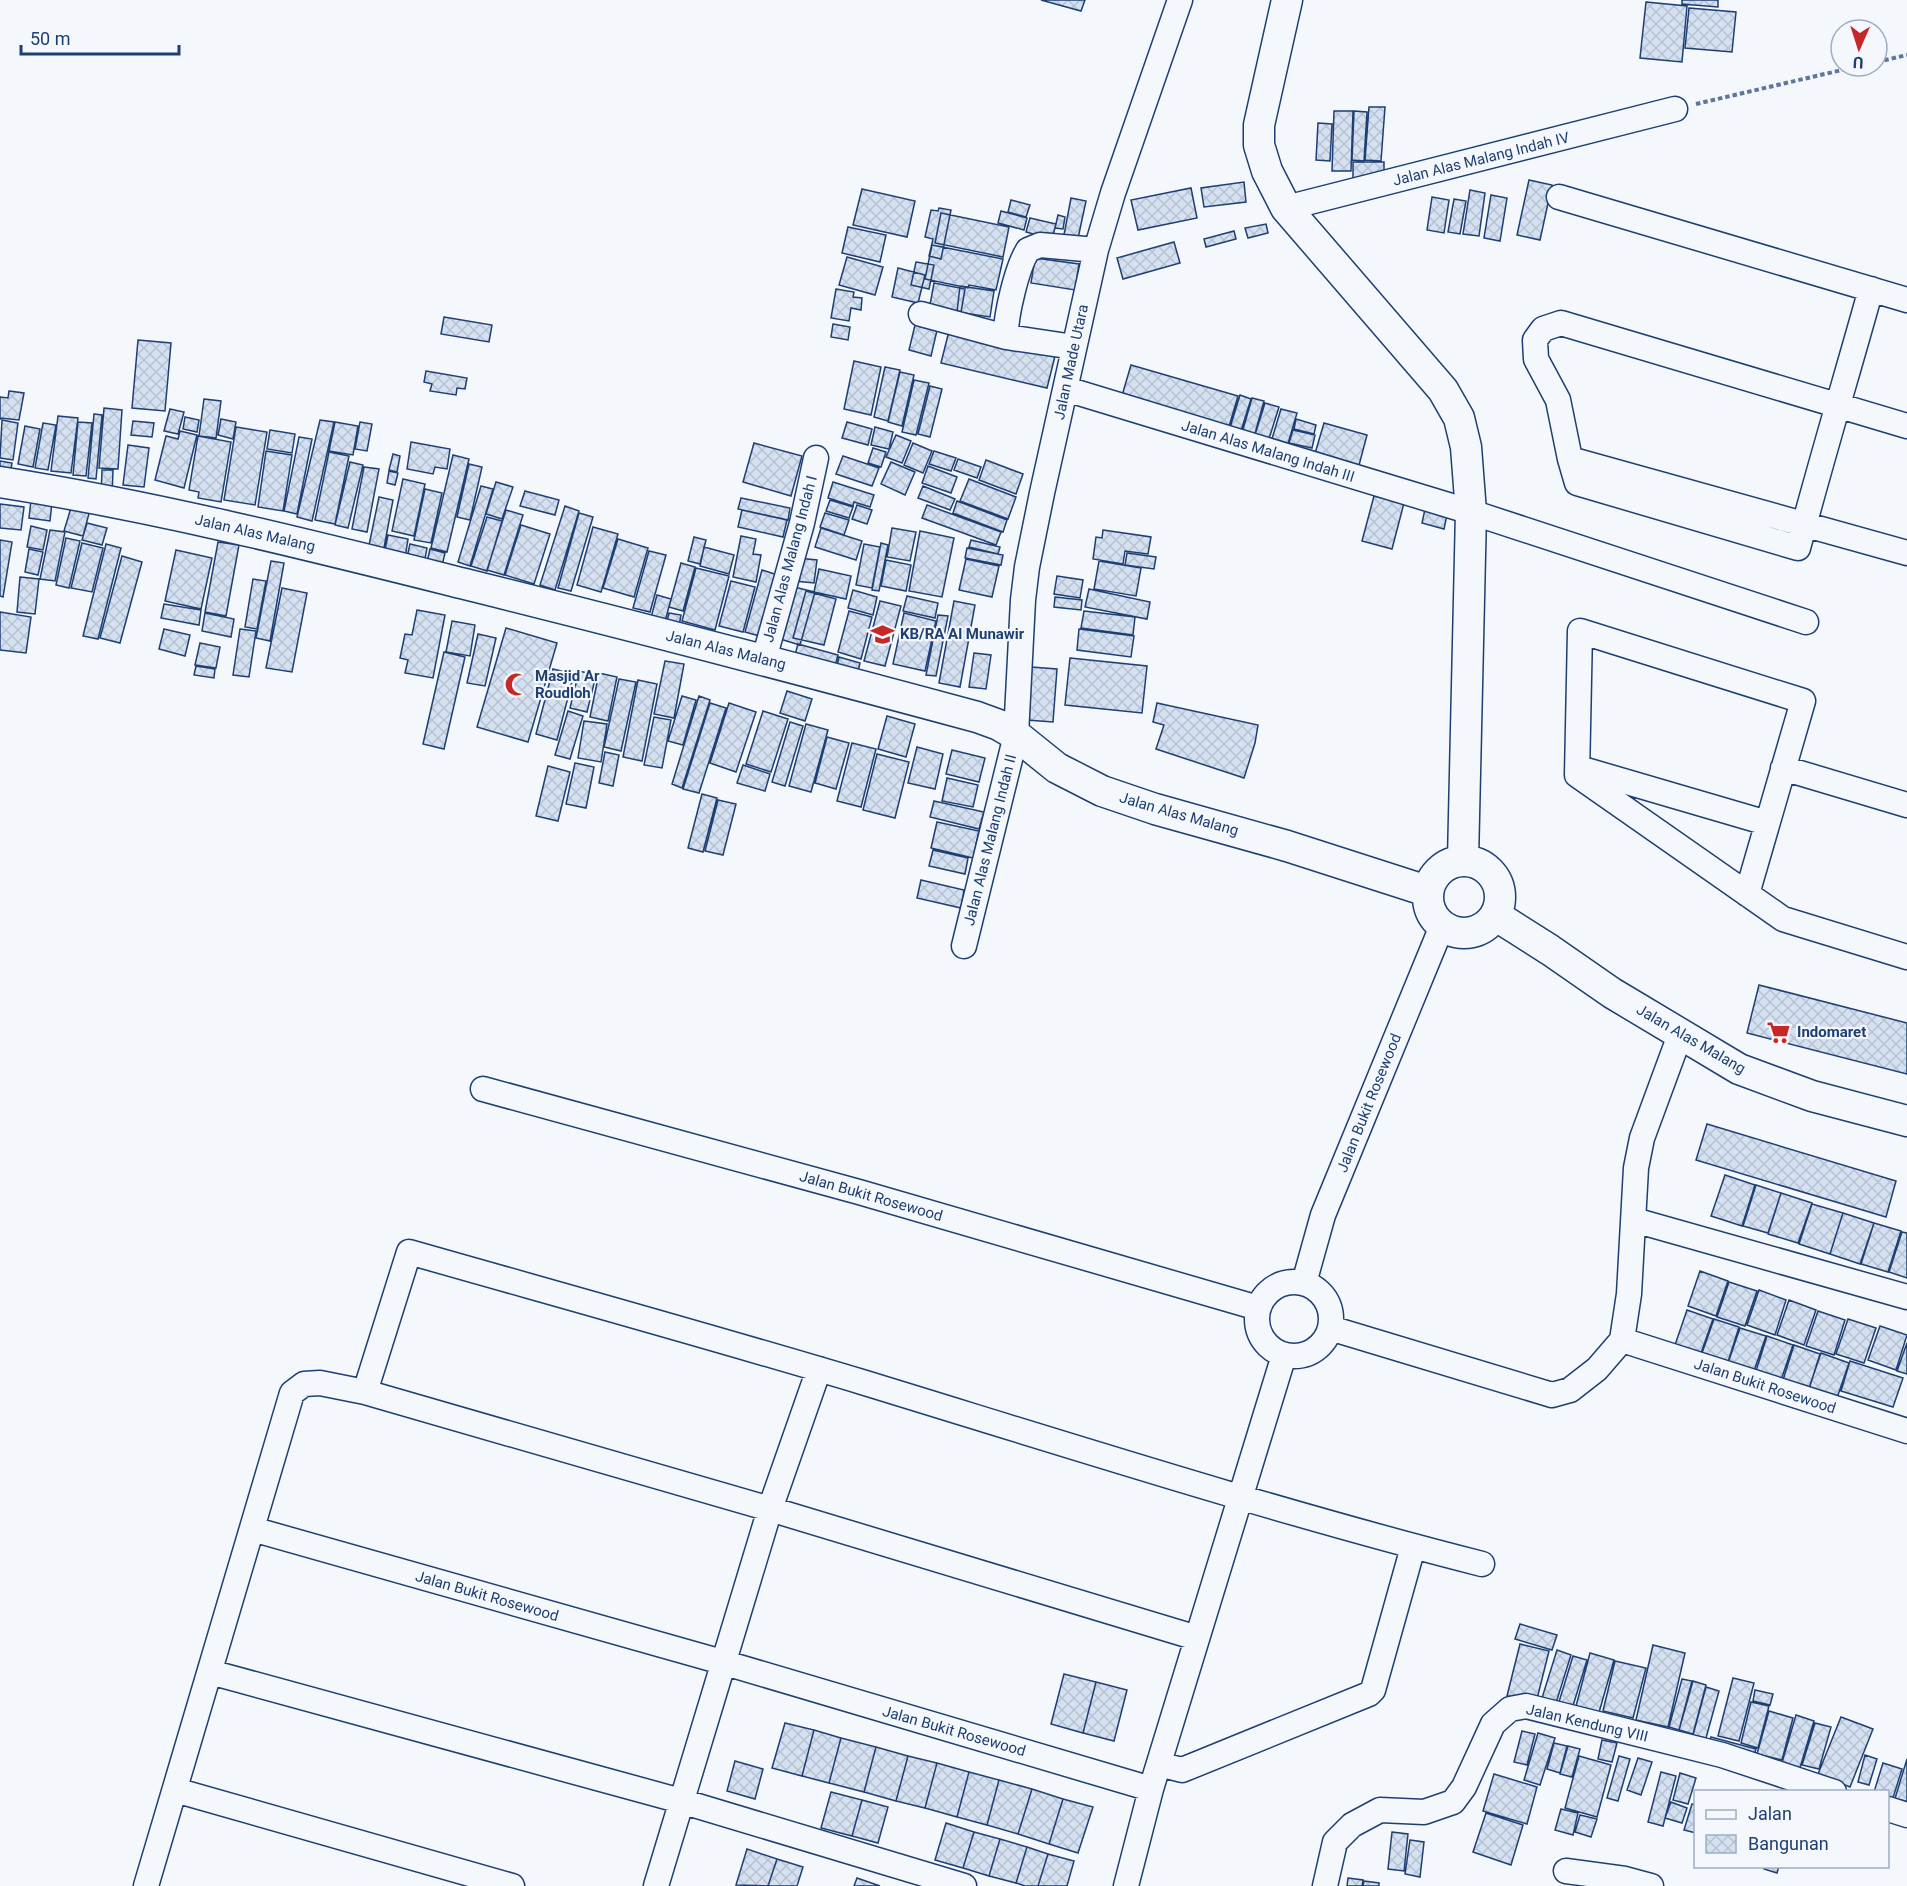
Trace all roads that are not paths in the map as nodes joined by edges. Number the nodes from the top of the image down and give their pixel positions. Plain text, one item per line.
1 (1180, 0) edge
2 (1287, 0) edge
3 (1675, 109) road end
4 (1559, 197) dead end
5 (1286, 208) junction
6 (1096, 250) junction
7 (1871, 289) junction
8 (1907, 300) edge
9 (921, 314) dead end
10 (1006, 337) junction
11 (1074, 347) junction
12 (1065, 389) junction
13 (1838, 406) junction
14 (1907, 426) edge
15 (816, 458) dead end
16 (0, 482) edge
17 (1472, 512) junction
18 (1804, 525) junction
19 (1907, 553) edge
20 (1806, 622) dead end
21 (764, 659) junction
22 (1016, 735) junction
23 (1577, 768) junction
24 (1783, 768) junction
25 (1907, 805) edge
26 (1767, 823) junction
27 (1463, 860) junction
28 (1427, 891) junction
29 (1747, 894) junction
30 (1495, 915) junction
31 (1442, 926) junction
32 (964, 946) dead end
33 (1907, 957) edge
34 (1680, 1035) junction
35 (483, 1089) dead end
36 (1907, 1121) edge
37 (1634, 1220) junction
38 (1304, 1283) junction
39 (1907, 1297) edge
40 (1258, 1308) junction
41 (1330, 1328) junction
42 (1622, 1340) junction
43 (1284, 1355) junction
44 (819, 1369) junction
45 (365, 1392) junction
46 (1907, 1431) edge
47 (1241, 1497) junction
48 (770, 1509) junction
49 (252, 1529) junction
50 (1413, 1547) junction
51 (1482, 1564) dead end
52 (1197, 1638) junction
53 (722, 1662) junction
54 (210, 1672) junction
55 (1159, 1764) junction
56 (1151, 1789) junction
57 (175, 1790) junction
58 (1831, 1790) edge
59 (681, 1801) junction
60 (1889, 1810) edge
61 (1907, 1815) edge
62 (1566, 1871) dead end
63 (146, 1886) edge
64 (512, 1886) edge
65 (656, 1886) edge
66 (964, 1886) edge
67 (1125, 1886) edge
68 (1325, 1886) edge
69 (1651, 1886) edge

1 - 6 street, Jalan Made Utara
2 - 5 main road
3 - 5 street, Jalan Alas Malang Indah IV
4 - 7 street
5 - 17 main road
6 - 10 street
6 - 11 street, Jalan Made Utara
7 - 8 street
7 - 13 street
9 - 10 street
10 - 11 street
11 - 12 street, Jalan Made Utara
12 - 17 street, Jalan Alas Malang Indah III
12 - 22 street, Jalan Made Utara
13 - 14 street
13 - 18 street
13 - 18 street
15 - 21 street, Jalan Alas Malang Indah I
16 - 21 main road, Jalan Alas Malang
17 - 20 street, Jalan Alas Malang Indah III
17 - 27 main road
18 - 19 street
21 - 22 main road, Jalan Alas Malang
22 - 28 main road, Jalan Alas Malang
22 - 32 street, Jalan Alas Malang Indah II
23 - 24 street
23 - 26 street
23 - 29 street
24 - 25 street
24 - 26 street
26 - 29 street
27 - 28 main road
27 - 30 main road
28 - 31 main road
29 - 33 street
30 - 31 main road
30 - 34 main road, Jalan Alas Malang
31 - 38 street, Jalan Bukit Rosewood
34 - 36 main road, Jalan Alas Malang
34 - 37 street
35 - 40 street, Jalan Bukit Rosewood
37 - 39 street
37 - 42 street
38 - 40 street
38 - 41 street
40 - 43 street
41 - 42 street
41 - 43 street
42 - 46 street, Jalan Bukit Rosewood
43 - 47 street
44 - 45 street
44 - 47 street
44 - 48 street
45 - 48 street
45 - 49 street
47 - 50 street
47 - 52 street
48 - 52 street
48 - 53 street
49 - 53 street, Jalan Bukit Rosewood
49 - 54 street
50 - 51 street
50 - 55 street
52 - 55 street
53 - 56 street, Jalan Bukit Rosewood
53 - 59 street
54 - 57 street
54 - 59 street
55 - 56 street
56 - 67 street
57 - 63 street
57 - 64 street
58 - 68 street, Jalan Kendung VIII
59 - 65 street
59 - 66 street
60 - 61 street
62 - 69 street

